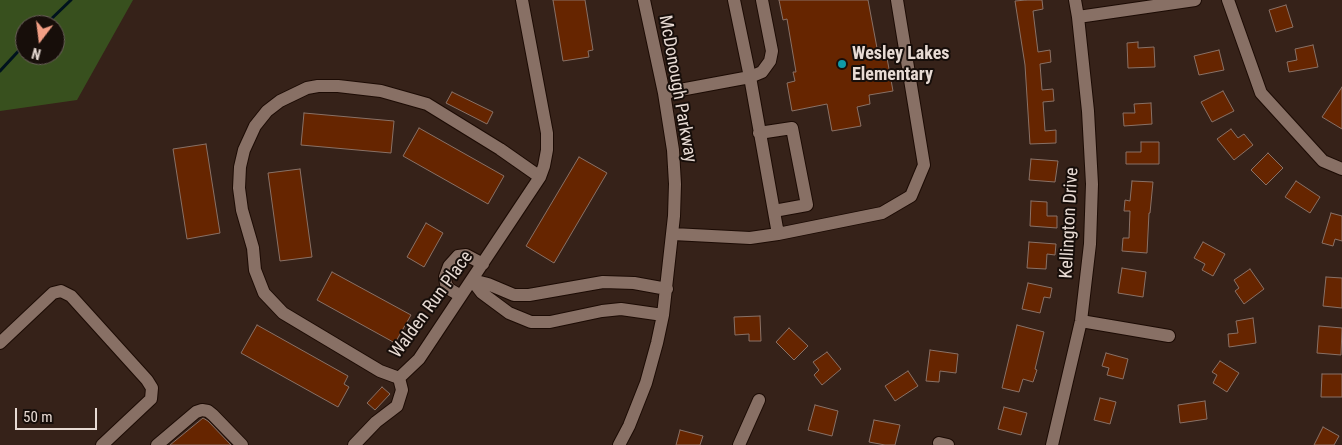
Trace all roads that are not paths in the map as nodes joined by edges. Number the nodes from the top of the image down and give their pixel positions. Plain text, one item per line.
1 (522, 0) edge
2 (644, 0) edge
3 (734, 0) edge
4 (762, 0) edge
5 (897, 0) edge
6 (1075, 0) edge
7 (1195, 0) edge
8 (1228, 0) edge
9 (1078, 17) junction
10 (750, 77) junction
11 (664, 93) junction
12 (759, 133) junction
13 (1342, 169) edge
14 (540, 177) junction
15 (774, 211) junction
16 (672, 234) junction
17 (778, 234) junction
18 (482, 264) junction
19 (472, 280) junction
20 (667, 289) junction
21 (506, 292) junction
22 (461, 296) junction
23 (500, 306) junction
24 (664, 315) junction
25 (1081, 321) junction
26 (1169, 336) dead end
27 (0, 343) edge
28 (399, 378) junction
29 (759, 400) dead end
30 (102, 445) edge
31 (157, 445) edge
32 (242, 445) edge
33 (354, 445) edge
34 (619, 445) edge
35 (739, 445) edge
36 (1052, 445) edge

1 - 14 street, Walden Run Place
2 - 11 street, McDonough Parkway
3 - 10 street
4 - 10 street
5 - 17 street
6 - 9 street, Kellington Drive
7 - 9 street
8 - 13 street
9 - 25 street, Kellington Drive
10 - 11 street
10 - 12 street
11 - 16 street, McDonough Parkway
12 - 15 street
12 - 15 street
14 - 18 street, Walden Run Place
14 - 28 street, Walden Run Place
15 - 17 street
16 - 17 street
16 - 20 street, McDonough Parkway
18 - 19 street, Walden Run Place
18 - 22 street
19 - 21 street, Walden Run Place
19 - 22 street, Walden Run Place
19 - 23 street
20 - 21 street, Walden Run Place
20 - 24 street, McDonough Parkway
21 - 23 street
22 - 28 street, Walden Run Place
23 - 24 street
24 - 34 street, McDonough Parkway
25 - 26 street
25 - 36 street, Kellington Drive
27 - 30 street
28 - 33 street
29 - 35 street
31 - 32 street

